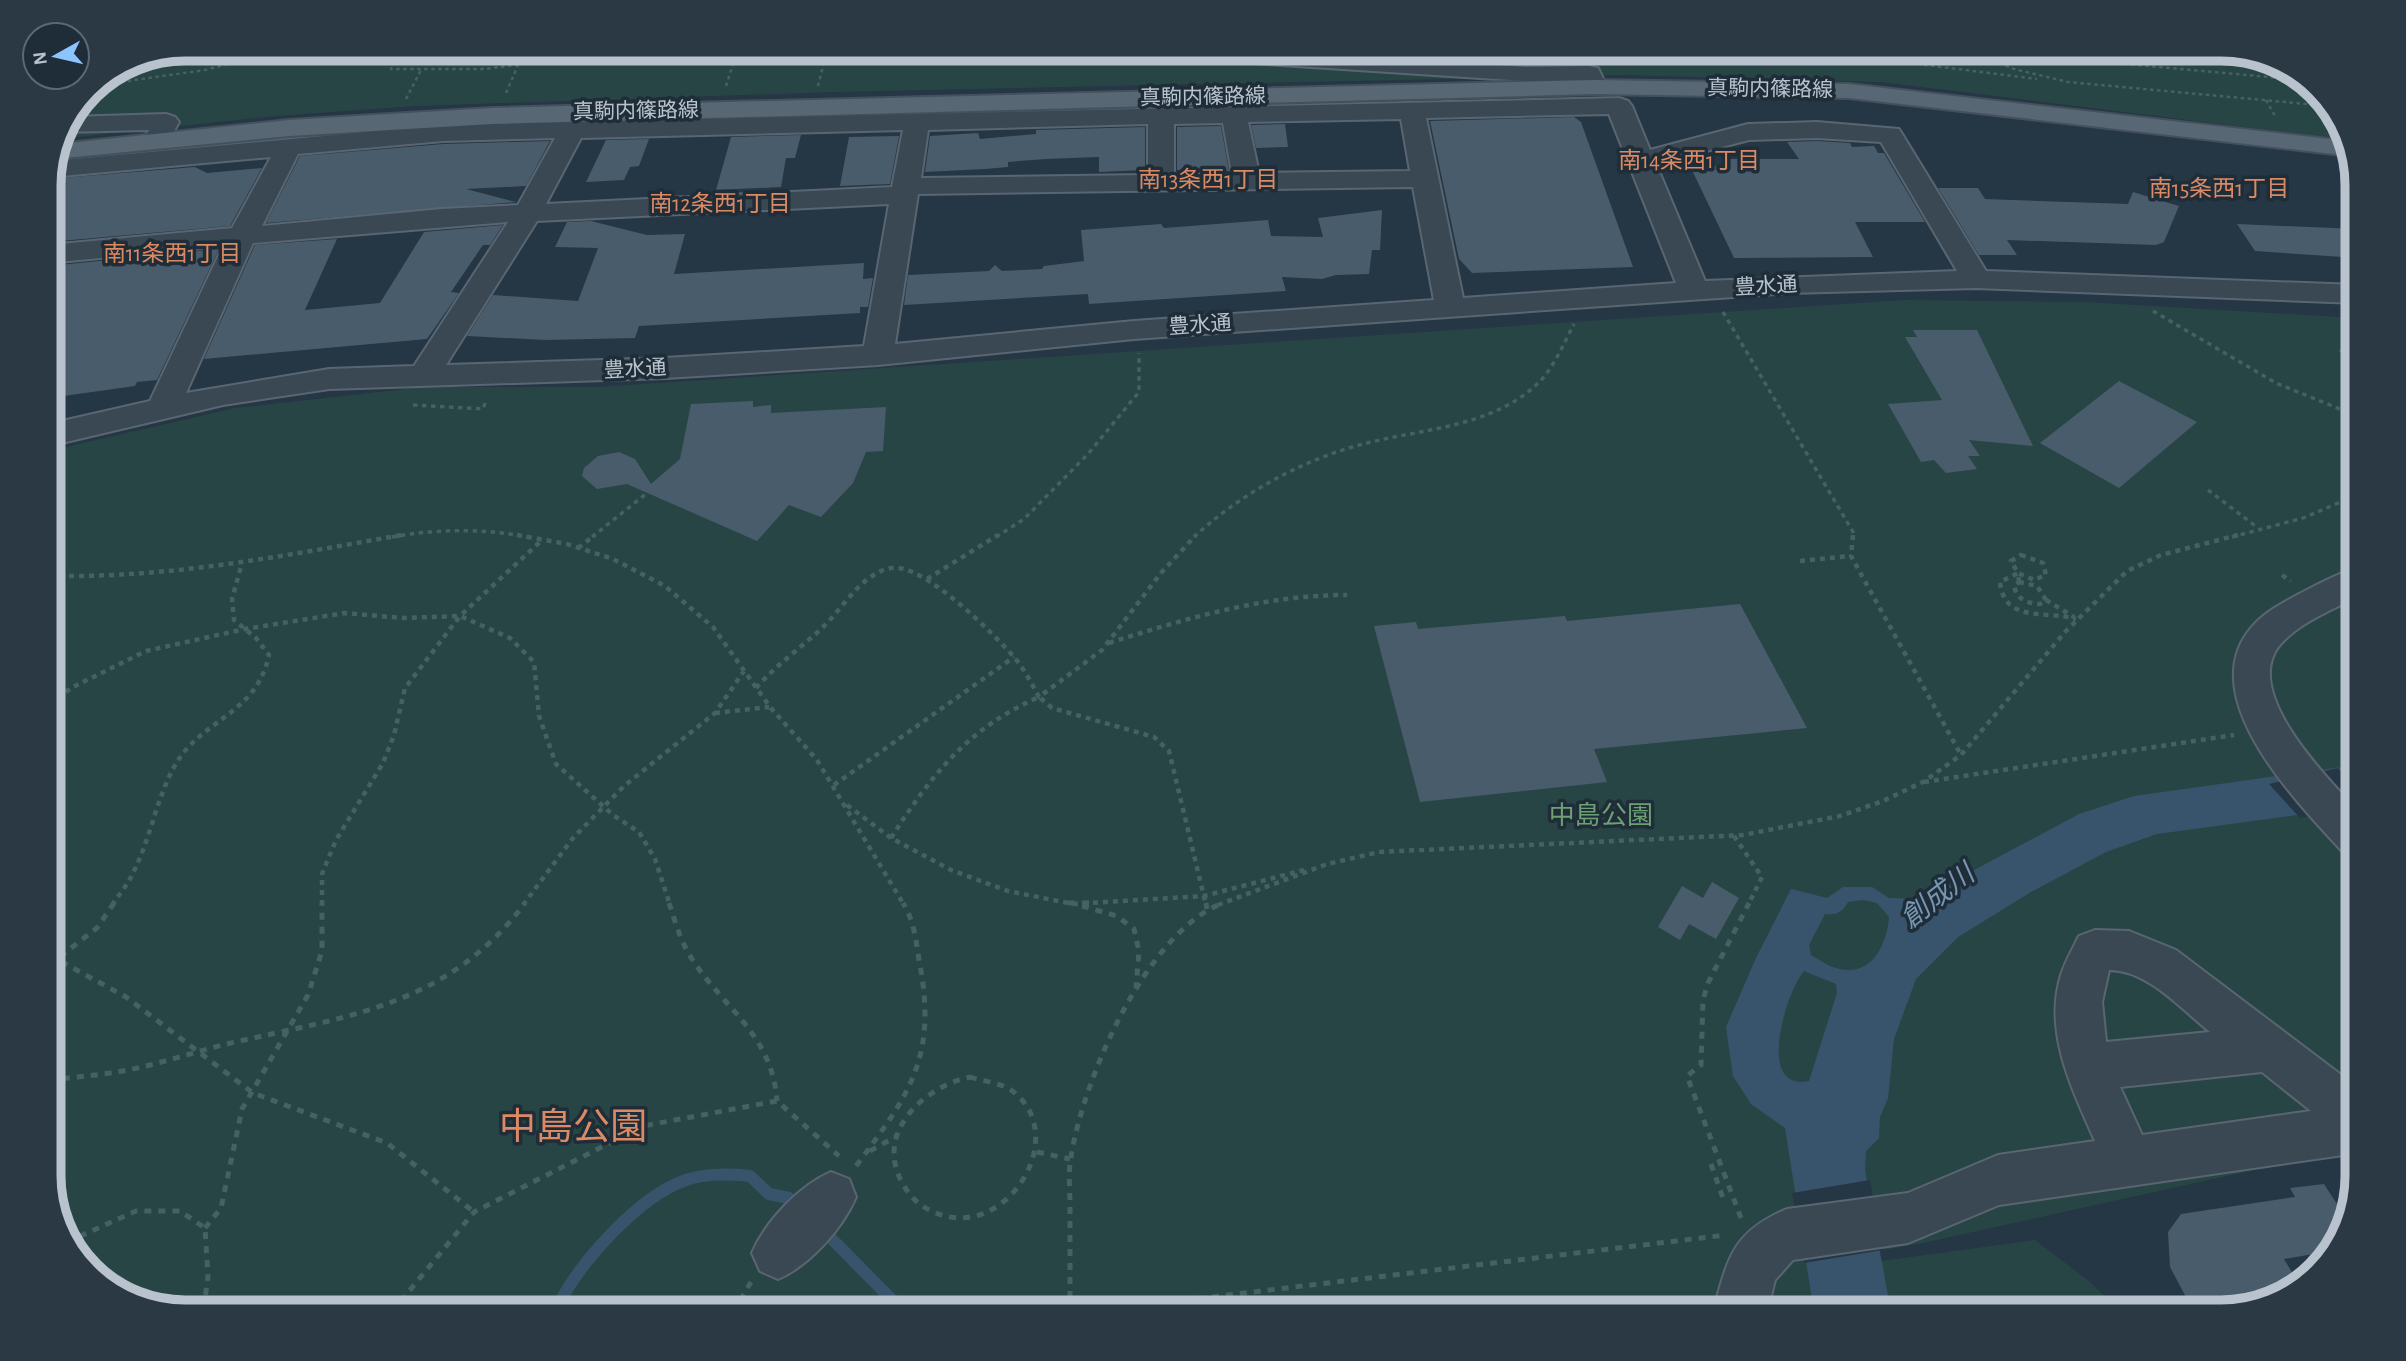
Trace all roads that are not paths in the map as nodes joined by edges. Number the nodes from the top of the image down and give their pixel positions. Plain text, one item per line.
1 (1328, 61) edge
2 (1595, 87) junction
3 (1412, 110) junction
4 (1234, 116) junction
5 (1161, 118) junction
6 (917, 121) junction
7 (77, 125) edge
8 (572, 130) junction
9 (147, 142) junction
10 (284, 146) junction
11 (2339, 148) edge
12 (66, 151) edge
13 (1642, 160) junction
14 (63, 168) edge
15 (1425, 179) junction
16 (1247, 182) junction
17 (1161, 183) junction
18 (905, 190) junction
19 (527, 214) junction
20 (242, 236) junction
21 (62, 253) edge
22 (1976, 279) junction
23 (1695, 290) junction
24 (2344, 293) edge
25 (1450, 307) junction
26 (878, 355) junction
27 (425, 374) junction
28 (163, 408) junction
29 (62, 432) edge
30 (2344, 588) edge
31 (2345, 825) edge
32 (2269, 1049) junction
33 (2087, 1067) junction
34 (2345, 1108) edge
35 (2345, 1131) edge
36 (2128, 1160) junction
37 (831, 1197) road end
38 (778, 1253) dead end
39 (1744, 1300) edge

1 - 2 street
2 - 9 main road, 真駒内篠路線
2 - 11 main road, 真駒内篠路線
3 - 4 street
3 - 13 street
3 - 15 street
4 - 5 street
4 - 16 street
5 - 6 street
5 - 17 street
6 - 8 street
6 - 18 street
7 - 9 street
8 - 10 street
8 - 19 street
9 - 10 main road
9 - 12 main road, 真駒内篠路線
10 - 14 street
10 - 20 street
13 - 22 street
13 - 23 street
15 - 16 street
15 - 25 street
16 - 17 street
17 - 18 street
18 - 19 street
18 - 26 street
19 - 20 street
19 - 27 street
20 - 21 street
20 - 28 street
22 - 23 street, 豊水通
22 - 24 street, 豊水通
23 - 25 street, 豊水通
25 - 26 street, 豊水通
26 - 27 street, 豊水通
27 - 28 street, 豊水通
28 - 29 street, 豊水通
30 - 31 street
32 - 33 street
32 - 33 street
32 - 34 street
33 - 36 street
35 - 36 street
36 - 39 street
37 - 38 street

